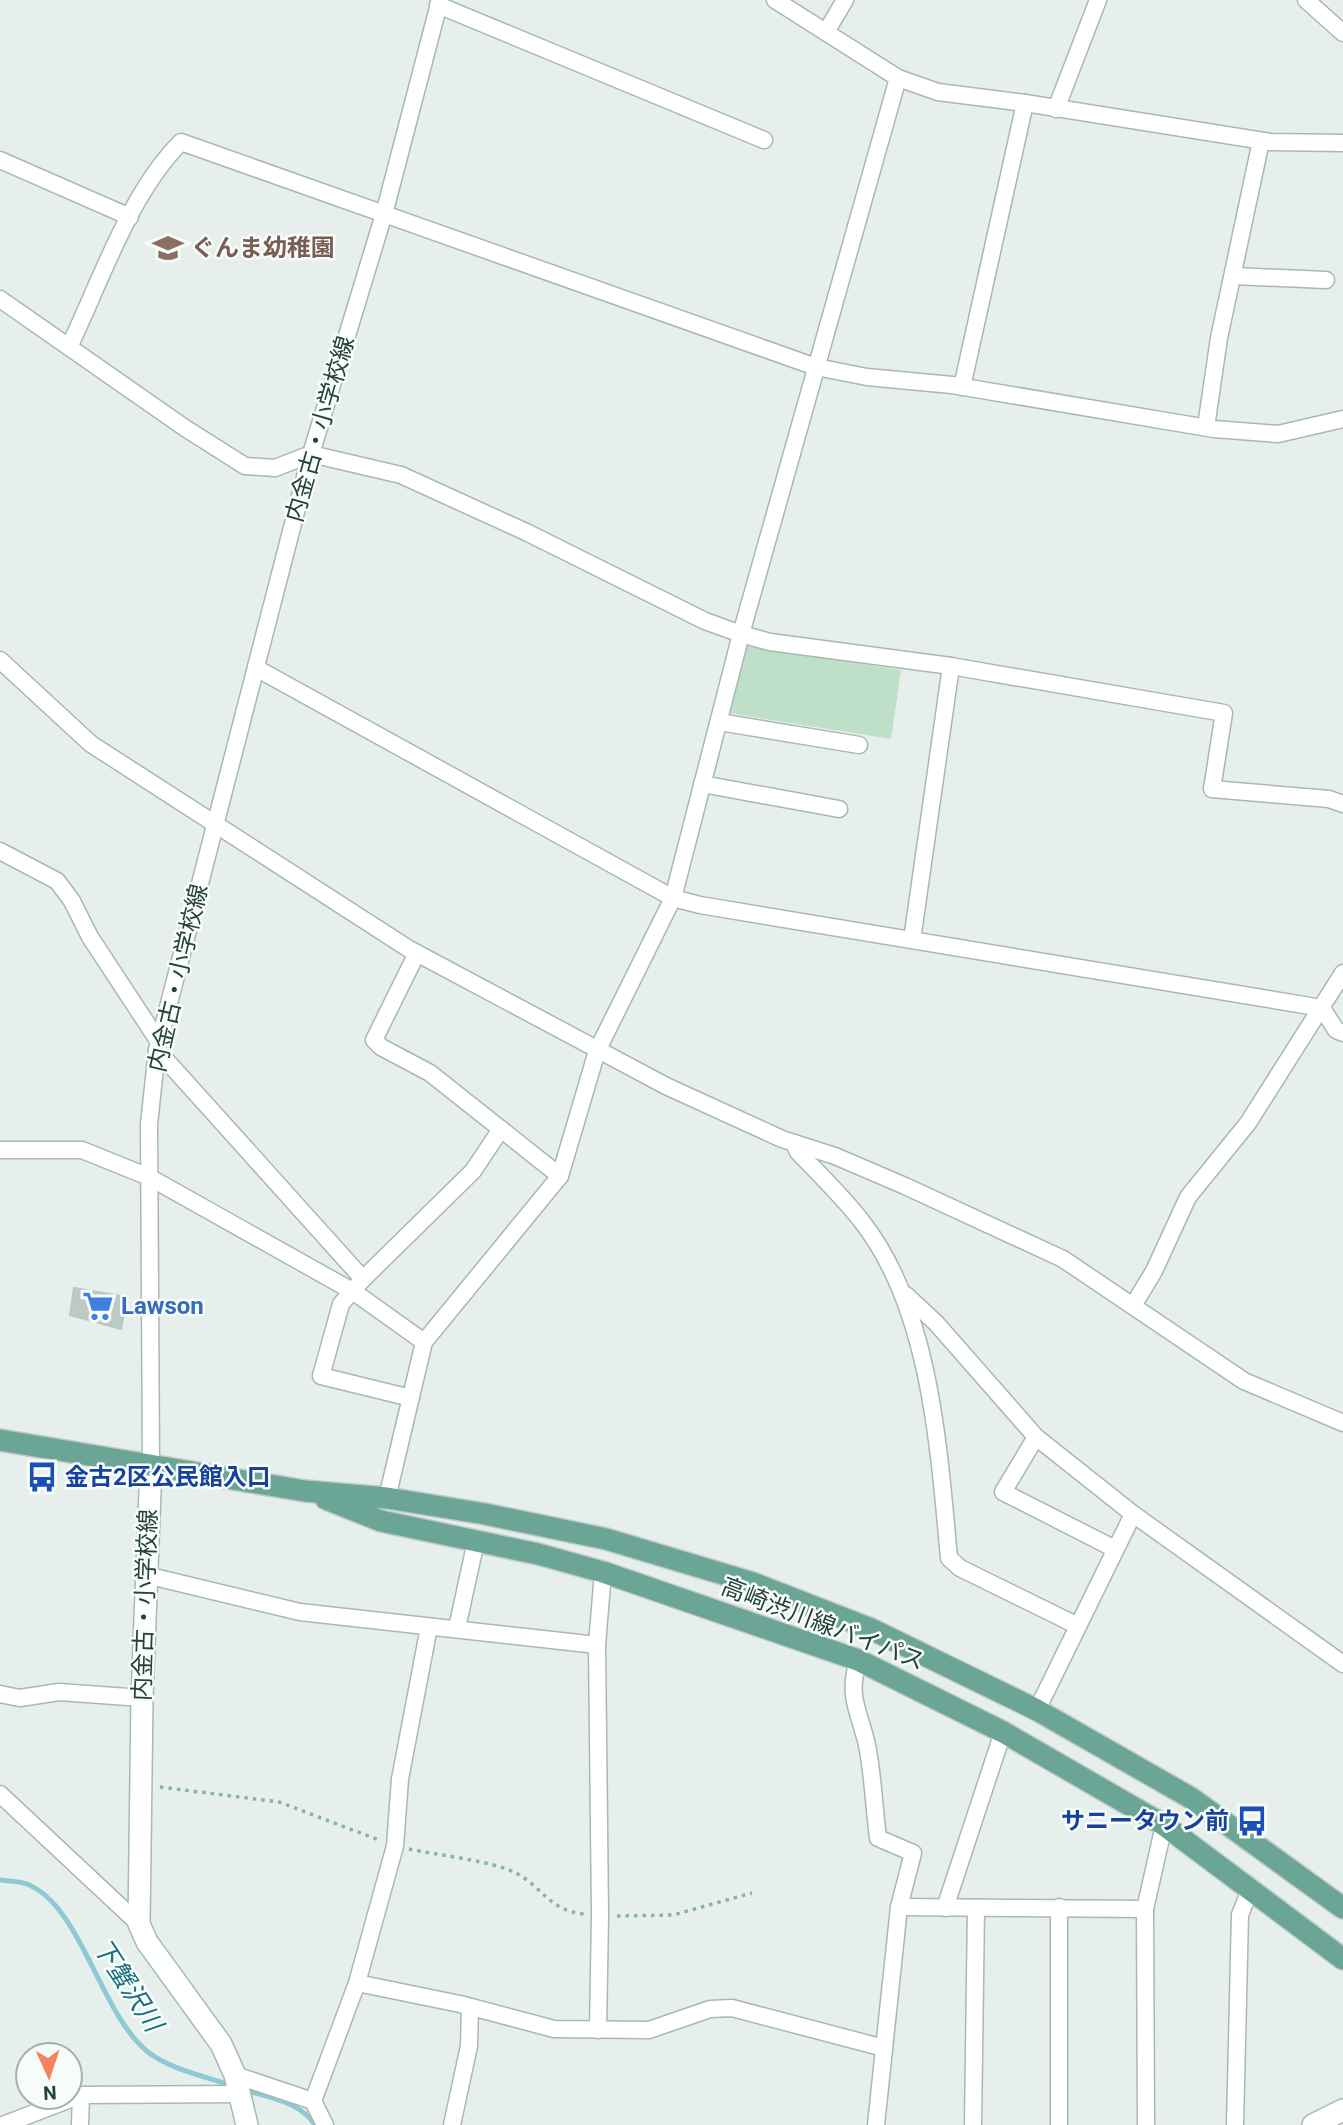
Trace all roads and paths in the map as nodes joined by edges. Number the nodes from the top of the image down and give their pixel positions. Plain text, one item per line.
1 (775, 0) edge
2 (845, 0) edge
3 (1098, 0) edge
4 (1306, 0) edge
5 (439, 2) edge
6 (826, 32) junction
7 (1343, 33) edge
8 (898, 78) junction
9 (1026, 103) junction
10 (1056, 109) junction
11 (764, 140) dead end
12 (1261, 141) junction
13 (1343, 143) edge
14 (0, 160) edge
15 (384, 214) junction
16 (130, 216) junction
17 (1234, 276) junction
18 (1326, 280) dead end
19 (0, 299) edge
20 (69, 347) junction
21 (816, 367) junction
22 (962, 387) junction
23 (1343, 419) edge
24 (1206, 428) junction
25 (311, 454) junction
26 (741, 634) junction
27 (0, 660) edge
28 (951, 666) junction
29 (256, 668) junction
30 (719, 722) junction
31 (859, 745) dead end
32 (702, 785) junction
33 (1343, 804) edge
34 (839, 809) dead end
35 (215, 824) junction
36 (0, 850) edge
37 (673, 898) junction
38 (912, 940) junction
39 (417, 953) junction
40 (1343, 973) edge
41 (1322, 1008) junction
42 (1343, 1033) edge
43 (158, 1046) junction
44 (597, 1051) junction
45 (501, 1129) junction
46 (794, 1143) junction
47 (0, 1150) edge
48 (560, 1176) junction
49 (149, 1177) junction
50 (359, 1285) junction
51 (903, 1293) junction
52 (1134, 1304) junction
53 (424, 1342) junction
54 (411, 1398) junction
55 (1343, 1423) edge
56 (1036, 1437) junction
57 (0, 1440) edge
58 (151, 1465) junction
59 (305, 1491) junction
60 (387, 1498) junction
61 (1133, 1514) junction
62 (476, 1541) junction
63 (1115, 1549) junction
64 (603, 1572) junction
65 (146, 1575) junction
66 (1077, 1626) junction
67 (429, 1627) junction
68 (457, 1628) junction
69 (597, 1645) junction
70 (858, 1660) junction
71 (1343, 1664) edge
72 (0, 1694) edge
73 (142, 1698) junction
74 (1037, 1710) junction
75 (1003, 1732) junction
76 (141, 1784) junction
77 (0, 1794) edge
78 (1164, 1825) junction
79 (394, 1846) junction
80 (1251, 1887) junction
81 (752, 1893) dead end
82 (899, 1907) junction
83 (1059, 1907) junction
84 (945, 1908) junction
85 (976, 1908) junction
86 (1343, 1908) edge
87 (1145, 1909) junction
88 (600, 1915) junction
89 (139, 1924) junction
90 (1343, 1959) edge
91 (357, 1983) junction
92 (470, 2007) junction
93 (598, 2030) junction
94 (884, 2048) junction
95 (237, 2084) junction
96 (84, 2095) edge
97 (313, 2101) junction
98 (1343, 2110) edge
99 (39, 2111) edge
100 (3, 2125) edge
101 (247, 2125) edge
102 (325, 2125) edge
103 (452, 2125) edge
104 (876, 2125) edge
105 (973, 2125) edge
106 (1059, 2125) edge
107 (1146, 2125) edge
108 (1235, 2125) edge
109 (1313, 2125) edge

1 - 6 street
2 - 6 street
3 - 10 street
4 - 7 street
5 - 11 street
5 - 15 street, 内金古・小学校線
6 - 8 street
8 - 9 street
8 - 21 street
9 - 10 street
9 - 22 street
10 - 12 street
12 - 13 street
12 - 17 street
14 - 16 street
15 - 16 street
15 - 21 street
15 - 25 street, 内金古・小学校線
16 - 20 street
17 - 18 street
17 - 24 street
19 - 20 street
20 - 25 street
21 - 22 street
21 - 26 street
22 - 24 street
23 - 24 street
25 - 26 street
25 - 29 street, 内金古・小学校線
26 - 28 street
26 - 30 street
27 - 35 street
28 - 33 street
28 - 38 street
29 - 35 street, 内金古・小学校線
29 - 37 street
30 - 31 street
30 - 32 street
32 - 34 street
32 - 37 street
35 - 39 street
35 - 43 street, 内金古・小学校線
36 - 43 street
37 - 38 street
37 - 44 street
38 - 41 street
39 - 44 street
39 - 45 street
40 - 41 street
41 - 42 street
41 - 52 street
43 - 49 street, 内金古・小学校線
43 - 50 street
44 - 46 street
44 - 48 street
45 - 48 street
45 - 50 street
46 - 51 street
46 - 52 street
47 - 49 street
48 - 53 street
49 - 50 street
49 - 58 street, 内金古・小学校線
50 - 53 street
50 - 54 street
51 - 56 street
51 - 66 street
52 - 55 street
53 - 54 street
54 - 60 street
56 - 61 street
56 - 63 street
57 - 58 main road, 高崎渋川線バイパス
58 - 59 main road, 高崎渋川線バイパス
58 - 65 street, 内金古・小学校線
59 - 60 main road, 高崎渋川線バイパス
59 - 62 main road, 高崎渋川線バイパス
60 - 74 main road, 高崎渋川線バイパス
61 - 63 street
61 - 71 street
62 - 64 main road, 高崎渋川線バイパス
62 - 68 street
63 - 66 street
64 - 69 street
64 - 70 main road, 高崎渋川線バイパス
65 - 67 street
65 - 73 street, 内金古・小学校線
66 - 74 street
67 - 68 street
67 - 79 street
68 - 69 street
69 - 88 street
70 - 75 main road, 高崎渋川線バイパス
70 - 82 street
72 - 73 street
73 - 76 street, 内金古・小学校線
74 - 86 main road, 高崎渋川線バイパス
75 - 78 main road, 高崎渋川線バイパス
75 - 84 street
76 - 79 path
76 - 89 street, 内金古・小学校線
77 - 89 street
78 - 80 main road, 高崎渋川線バイパス
78 - 87 street
79 - 88 path
79 - 91 street
80 - 90 main road, 高崎渋川線バイパス
80 - 108 street
81 - 88 path
82 - 84 street
82 - 94 street
83 - 85 street
83 - 87 street
83 - 106 street
84 - 85 street
85 - 105 street
87 - 107 street
88 - 93 street
89 - 95 street
91 - 92 street
91 - 97 street
92 - 93 street
92 - 103 street
93 - 94 street
94 - 104 street
95 - 96 street
95 - 97 street
95 - 101 street
97 - 102 street
98 - 109 street
99 - 100 street

